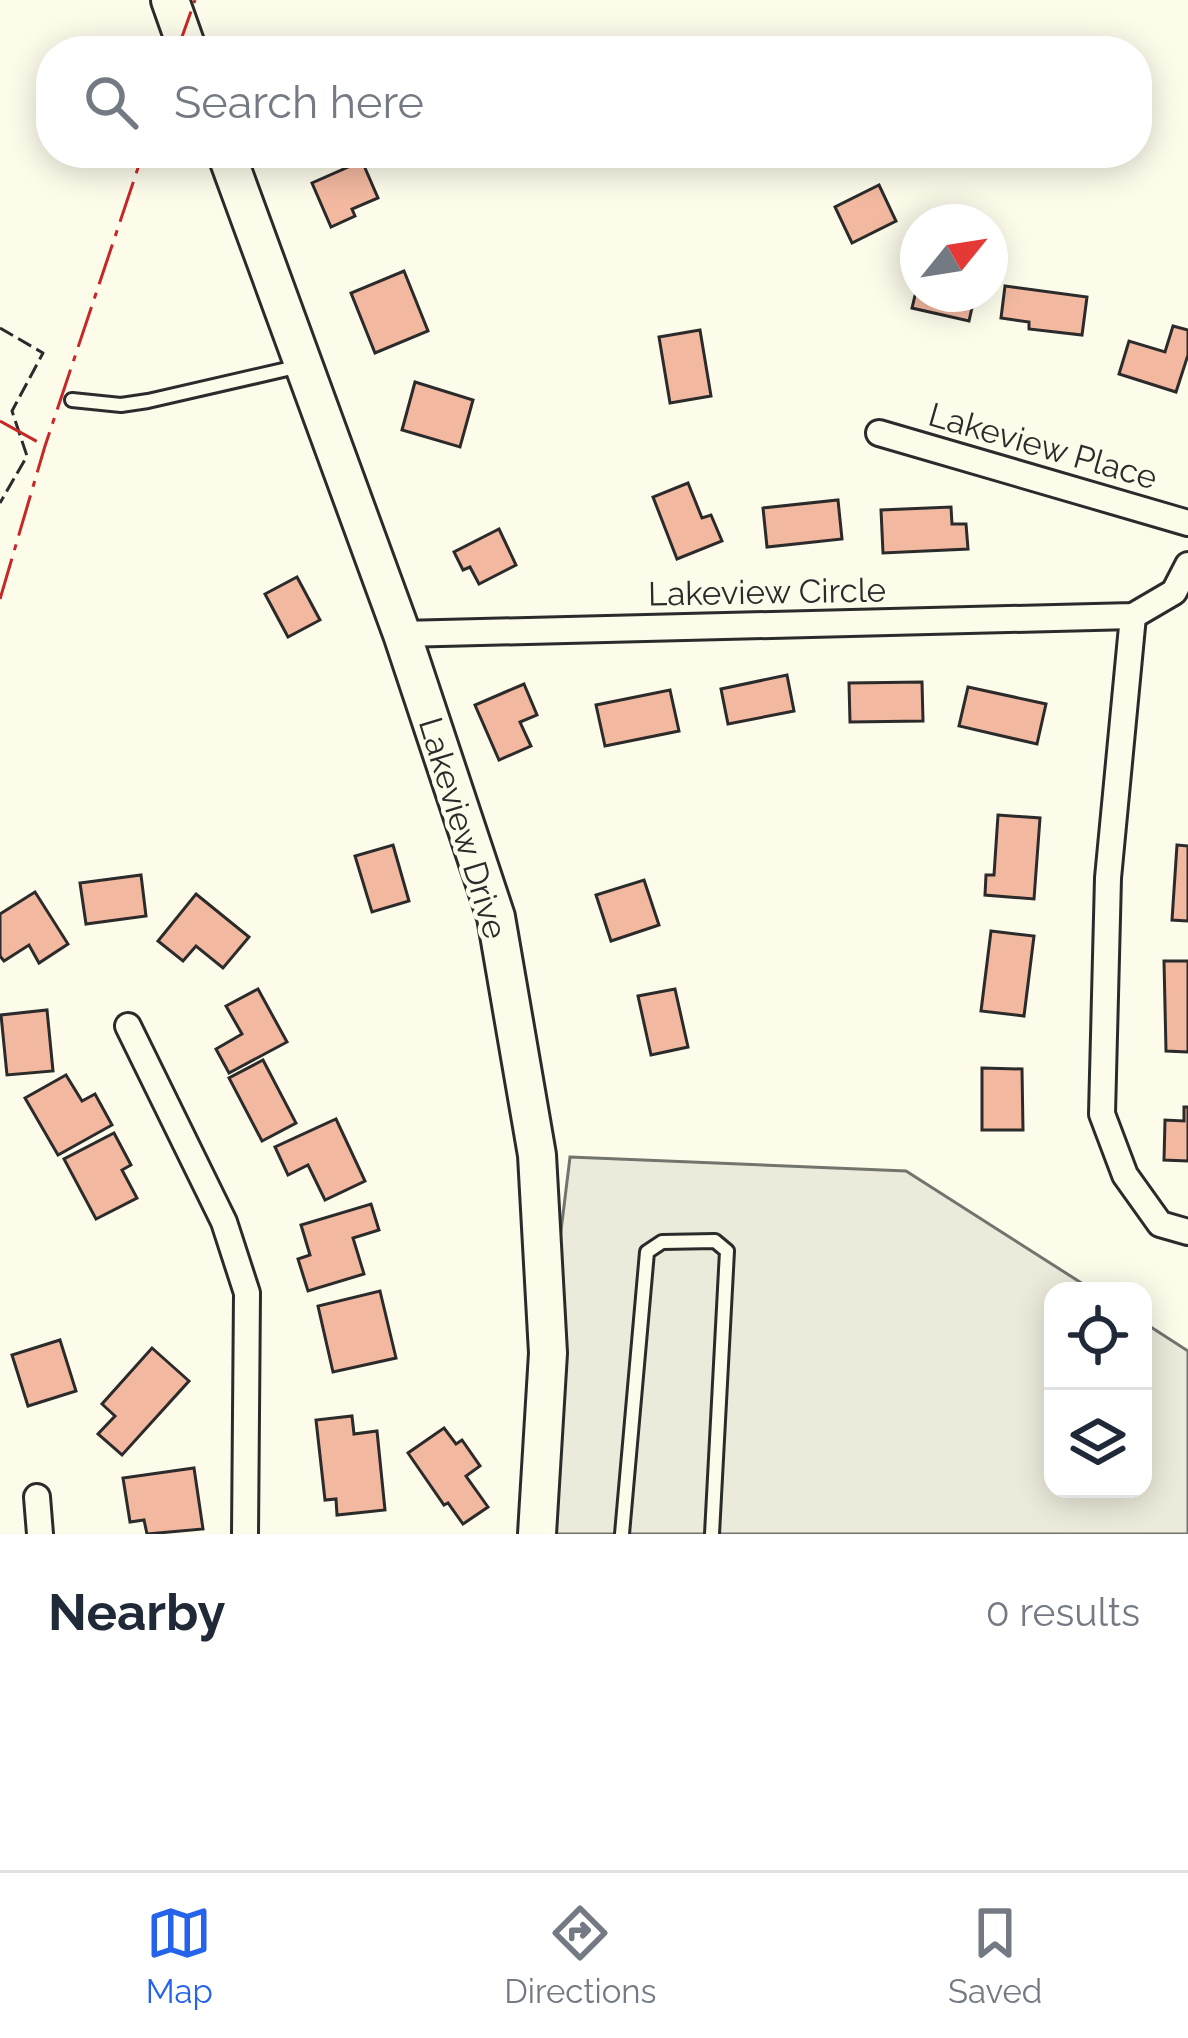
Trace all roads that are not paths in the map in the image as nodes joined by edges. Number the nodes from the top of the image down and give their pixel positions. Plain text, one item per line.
1 (170, 0) edge
2 (183, 36) edge
3 (231, 168) edge
4 (303, 365) junction
5 (72, 400) dead end
6 (879, 433) dead end
7 (1188, 523) edge
8 (1188, 565) edge
9 (1133, 616) junction
10 (402, 634) junction
11 (128, 1026) dead end
12 (1188, 1232) edge
13 (37, 1497) dead end
14 (40, 1534) edge
15 (245, 1534) edge
16 (537, 1534) edge
17 (622, 1534) edge
18 (712, 1534) edge

1 - 2 street
3 - 4 street, Lakeview Drive
4 - 5 lane
4 - 10 street, Lakeview Drive
6 - 7 street, Lakeview Place
8 - 9 street
9 - 10 street, Lakeview Circle
9 - 12 street
10 - 16 street, Lakeview Drive
11 - 15 street
13 - 14 street
17 - 18 lane

